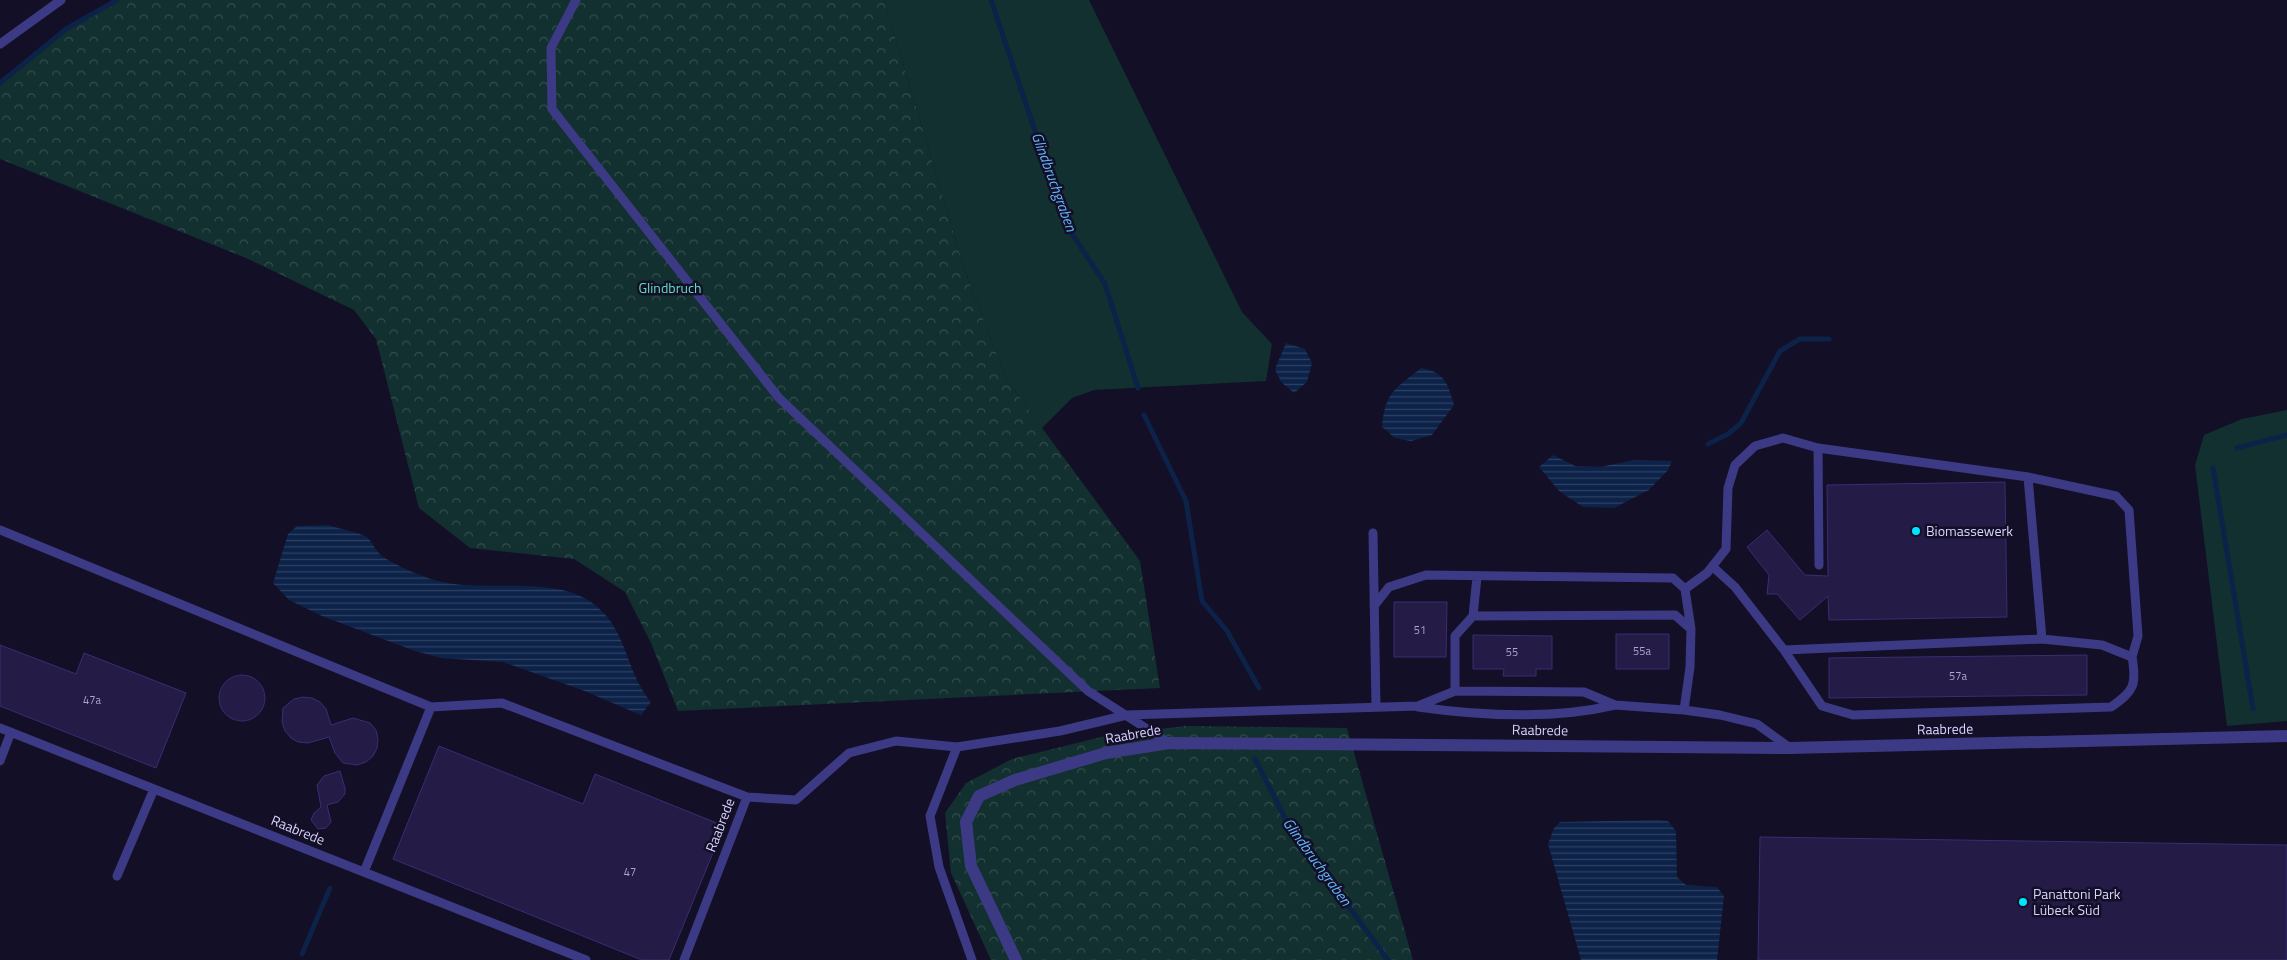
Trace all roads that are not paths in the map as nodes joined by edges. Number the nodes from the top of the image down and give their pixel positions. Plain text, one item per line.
1 (61, 0) edge
2 (576, 0) edge
3 (0, 44) edge
4 (1818, 448) junction
5 (2028, 477) junction
6 (0, 530) edge
7 (1373, 533) dead end
8 (1819, 565) dead end
9 (1713, 567) junction
10 (1477, 576) junction
11 (1686, 589) junction
12 (1374, 606) junction
13 (1474, 616) junction
14 (1691, 629) junction
15 (2042, 639) junction
16 (1784, 650) junction
17 (2132, 657) junction
18 (1456, 691) junction
19 (1615, 705) junction
20 (1418, 706) junction
21 (1376, 707) junction
22 (431, 708) junction
23 (1684, 710) junction
24 (1127, 714) junction
25 (0, 728) edge
26 (11, 732) junction
27 (2287, 736) edge
28 (1169, 743) junction
29 (957, 748) junction
30 (1790, 748) junction
31 (0, 762) edge
32 (154, 788) junction
33 (747, 797) junction
34 (364, 872) junction
35 (117, 876) dead end
36 (586, 960) edge
37 (684, 960) edge
38 (972, 960) edge
39 (1016, 960) edge

1 - 3 lane
2 - 24 lane
4 - 5 lane
4 - 8 lane
4 - 9 lane
5 - 15 lane
5 - 17 lane
6 - 22 lane
7 - 12 lane
9 - 11 lane
9 - 16 lane
10 - 11 lane
10 - 12 lane
10 - 13 lane
11 - 14 lane
12 - 21 lane
13 - 14 lane
13 - 18 lane
14 - 23 lane
15 - 16 lane
15 - 17 lane
16 - 17 lane
18 - 19 lane
18 - 20 lane
19 - 20 lane
19 - 23 lane
20 - 21 lane, Raabrede
21 - 24 lane, Raabrede
22 - 33 lane
22 - 34 lane
23 - 30 lane
24 - 28 lane
24 - 29 lane, Raabrede
25 - 26 lane, Raabrede
26 - 31 lane
26 - 32 lane, Raabrede
27 - 30 street, Raabrede
28 - 30 street, Raabrede
28 - 39 street, Raabrede
29 - 33 lane, Raabrede
29 - 38 lane
32 - 34 lane, Raabrede
32 - 35 lane
33 - 37 lane, Raabrede
34 - 36 lane, Raabrede

